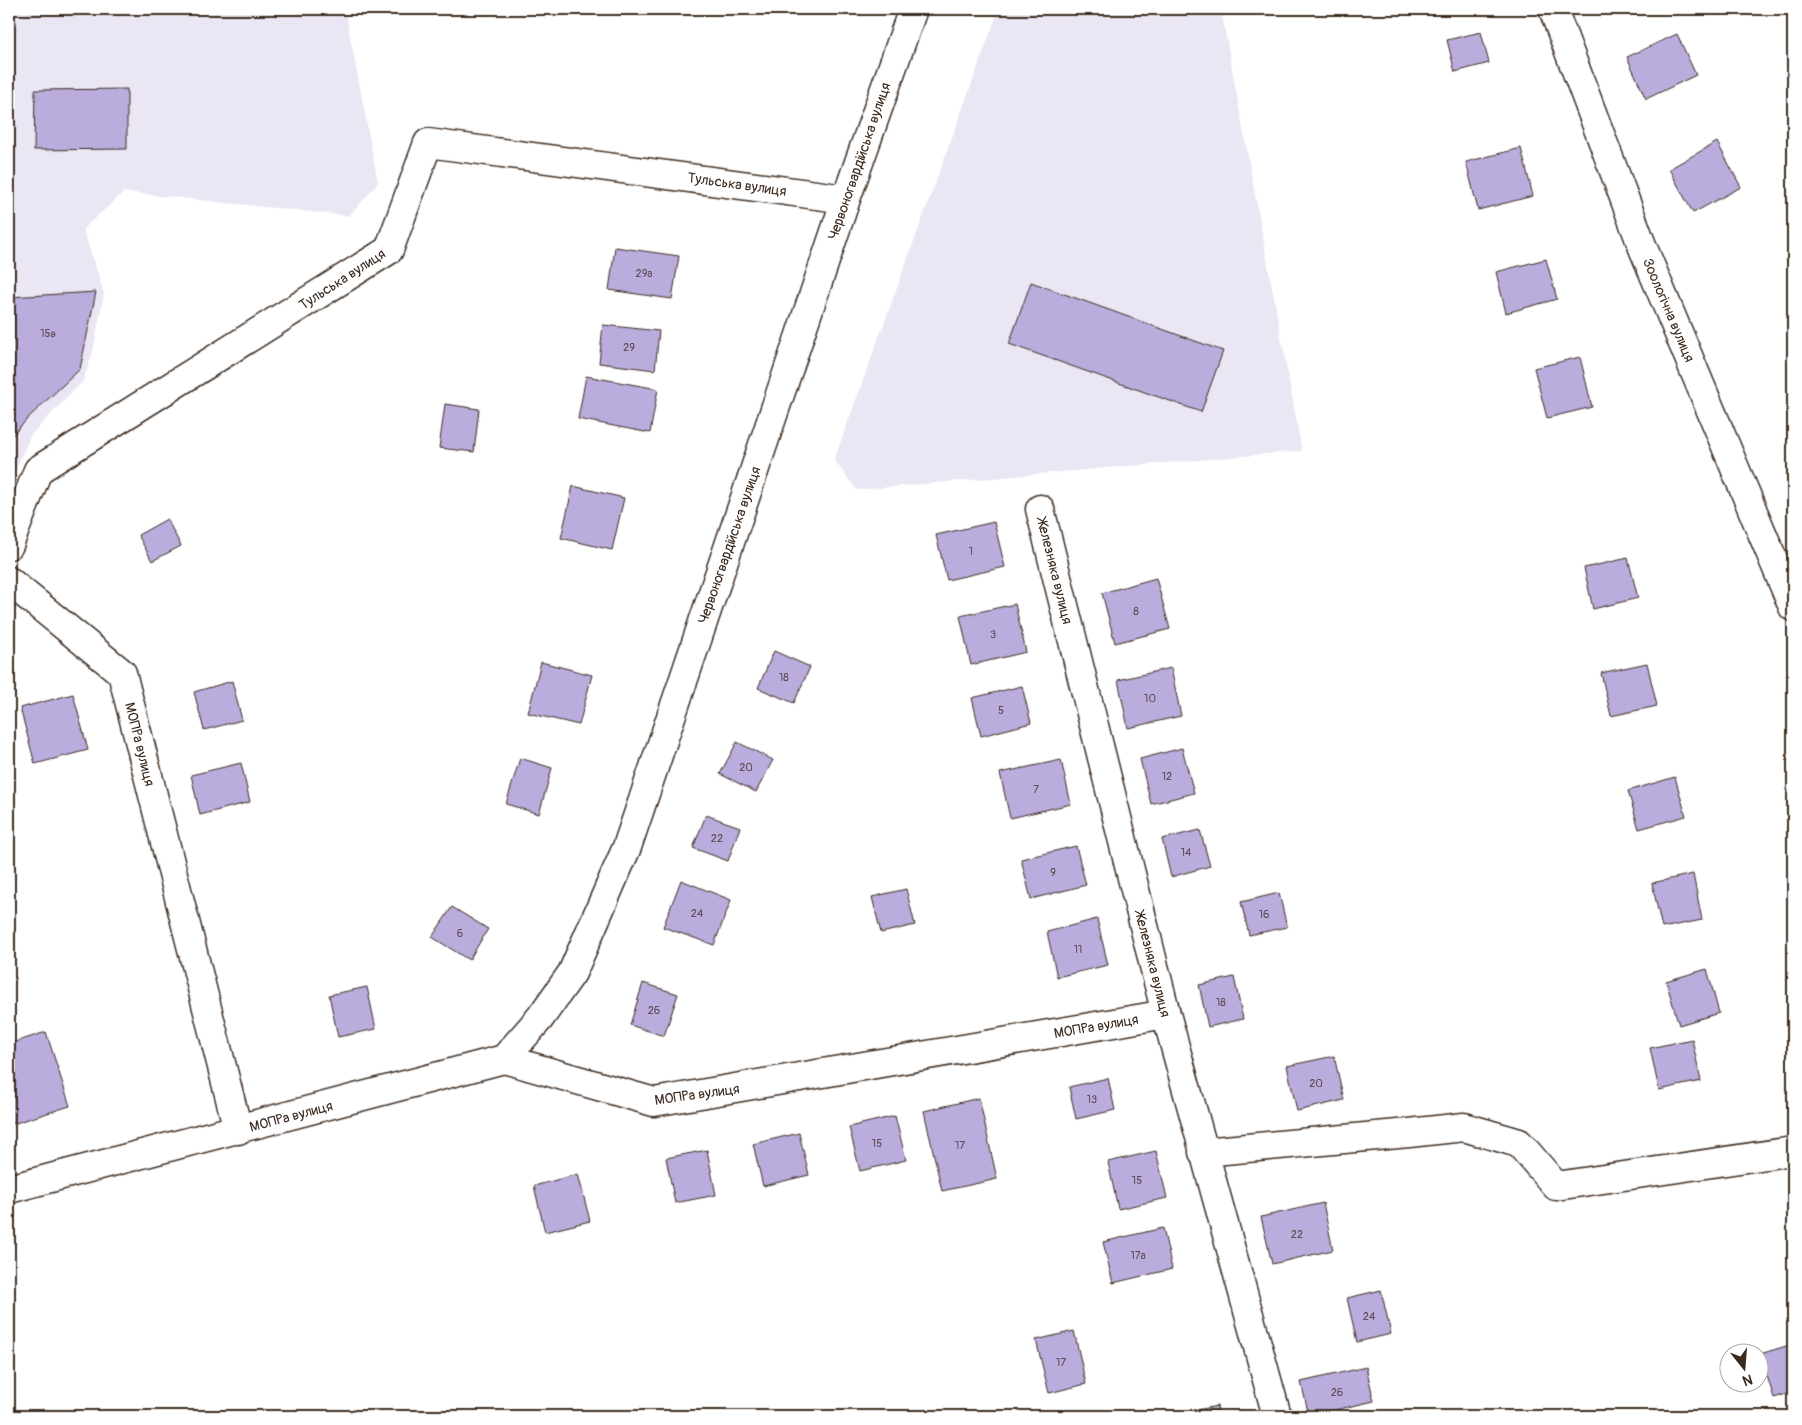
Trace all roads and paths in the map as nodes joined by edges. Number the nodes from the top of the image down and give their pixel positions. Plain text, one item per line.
1 (913, 9) edge
2 (1553, 9) edge
3 (846, 199) junction
4 (1040, 509) dead end
5 (9, 545) edge
6 (9, 581) edge
7 (1793, 607) edge
8 (1166, 1014) junction
9 (504, 1060) junction
10 (238, 1130) junction
11 (1793, 1151) edge
12 (1203, 1152) junction
13 (9, 1189) edge
14 (1277, 1416) edge

1 - 3 street, Червоногвардійська вулиця
2 - 7 street, Зоологічна вулиця
3 - 5 street, Тульська вулиця
3 - 9 street, Червоногвардійська вулиця
4 - 8 street, Железняка вулиця
6 - 10 street, МОПРа вулиця
8 - 9 street, МОПРа вулиця
8 - 12 street, Железняка вулиця
9 - 10 street, МОПРа вулиця
10 - 13 street, МОПРа вулиця
11 - 12 street
12 - 14 street, Железняка вулиця

